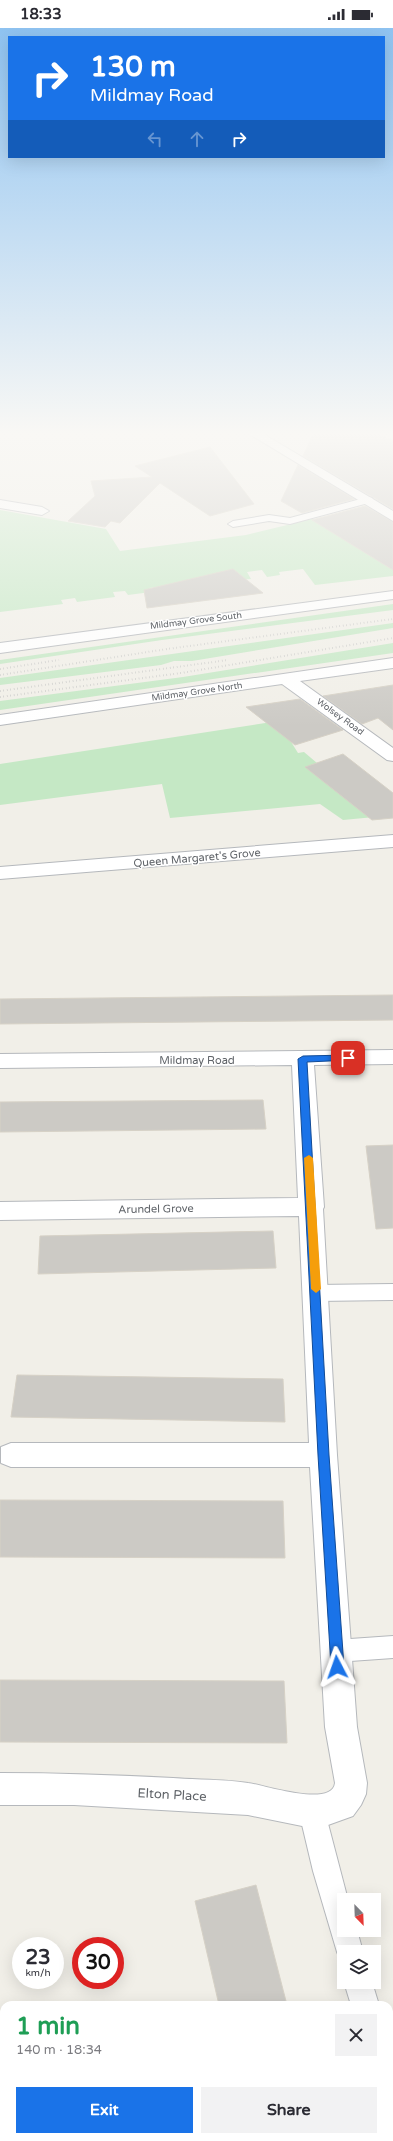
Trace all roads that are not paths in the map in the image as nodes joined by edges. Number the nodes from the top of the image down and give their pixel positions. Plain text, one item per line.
1 (393, 595) edge
2 (0, 648) edge
3 (393, 663) edge
4 (286, 679) junction
5 (0, 720) edge
6 (393, 756) edge
7 (393, 841) edge
8 (0, 873) edge
9 (393, 1057) edge
10 (303, 1059) junction
11 (0, 1061) edge
12 (312, 1207) junction
13 (0, 1211) edge
14 (393, 1292) edge
15 (316, 1293) junction
16 (10, 1455) dead end
17 (323, 1455) junction
18 (393, 1647) edge
19 (336, 1651) junction
20 (0, 1789) edge
21 (327, 1808) junction
22 (348, 1945) edge
23 (360, 1989) edge
24 (364, 2001) edge

1 - 2 street, Mildmay Grove South
3 - 4 street, Mildmay Grove North
4 - 5 street, Mildmay Grove North
4 - 6 street, Wolsey Road
7 - 8 street, Queen Margaret's Grove
9 - 10 street, Mildmay Road
10 - 11 street, Mildmay Road
10 - 12 street
12 - 13 street, Arundel Grove
12 - 15 street
14 - 15 lane
15 - 17 street
16 - 17 street
17 - 19 street
18 - 19 lane
19 - 21 street
20 - 21 street, Elton Place
21 - 22 lane
23 - 24 lane

